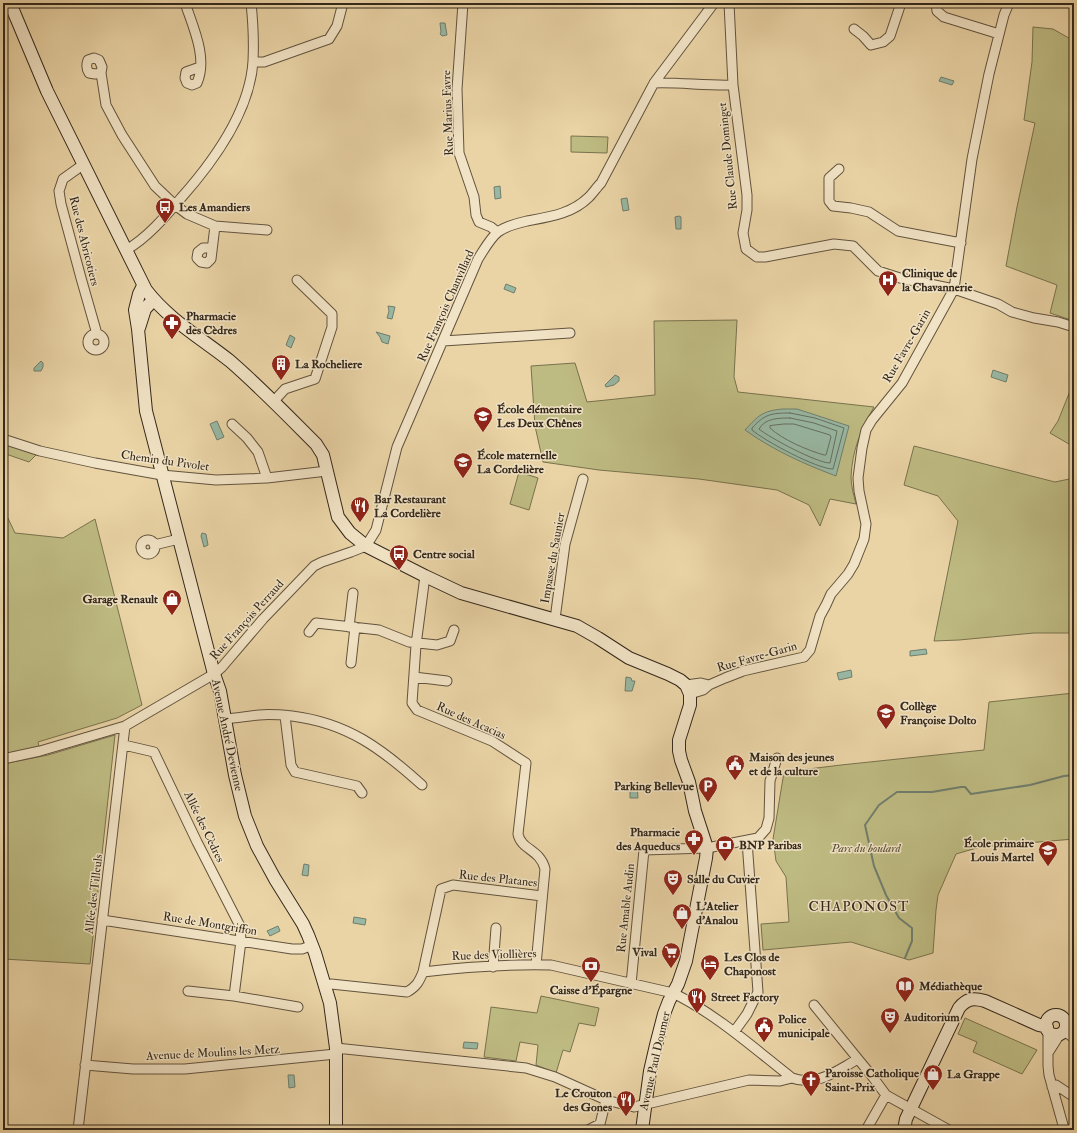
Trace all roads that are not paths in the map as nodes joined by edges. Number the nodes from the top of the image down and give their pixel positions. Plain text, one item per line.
1 (10, 3) edge
2 (185, 3) edge
3 (251, 3) edge
4 (343, 3) edge
5 (463, 3) edge
6 (714, 3) edge
7 (729, 3) edge
8 (901, 3) edge
9 (936, 3) edge
10 (1008, 3) edge
11 (854, 29) dead end
12 (999, 34) junction
13 (253, 62) junction
14 (200, 67) dead end
15 (101, 73) dead end
16 (654, 83) junction
17 (732, 84) junction
18 (84, 164) junction
19 (840, 169) dead end
20 (175, 205) junction
21 (215, 226) junction
22 (267, 230) dead end
23 (497, 232) junction
24 (961, 243) junction
25 (212, 248) dead end
26 (126, 250) junction
27 (297, 280) dead end
28 (143, 286) junction
29 (954, 289) junction
30 (153, 300) junction
31 (1074, 327) edge
32 (138, 329) junction
33 (570, 333) dead end
34 (97, 334) dead end
35 (443, 341) junction
36 (273, 402) junction
37 (232, 424) dead end
38 (3, 440) edge
39 (327, 471) junction
40 (162, 475) junction
41 (267, 478) junction
42 (583, 479) dead end
43 (179, 539) junction
44 (154, 545) dead end
45 (366, 546) junction
46 (425, 576) junction
47 (353, 593) dead end
48 (555, 618) junction
49 (352, 627) junction
50 (454, 630) dead end
51 (309, 632) dead end
52 (417, 643) junction
53 (351, 663) dead end
54 (214, 674) junction
55 (414, 677) junction
56 (447, 681) dead end
57 (688, 690) junction
58 (285, 716) junction
59 (226, 720) junction
60 (125, 726) junction
61 (124, 745) junction
62 (777, 758) dead end
63 (3, 759) edge
64 (422, 785) dead end
65 (362, 793) dead end
66 (747, 841) junction
67 (707, 848) junction
68 (542, 896) junction
69 (102, 920) junction
70 (496, 928) dead end
71 (241, 942) junction
72 (312, 945) junction
73 (536, 965) junction
74 (493, 967) junction
75 (423, 972) junction
76 (631, 984) junction
77 (325, 986) junction
78 (188, 991) dead end
79 (673, 993) junction
80 (234, 996) junction
81 (814, 1005) dead end
82 (298, 1007) dead end
83 (1074, 1014) edge
84 (1060, 1027) edge
85 (734, 1032) junction
86 (336, 1051) junction
87 (858, 1059) junction
88 (85, 1065) junction
89 (792, 1078) junction
90 (1052, 1086) junction
91 (886, 1095) junction
92 (1074, 1098) edge
93 (606, 1100) junction
94 (645, 1105) junction
95 (911, 1109) junction
96 (867, 1129) edge
97 (78, 1130) edge
98 (336, 1130) edge
99 (588, 1130) edge
100 (642, 1130) edge
101 (904, 1130) edge
102 (949, 1130) edge
103 (1063, 1130) edge

1 - 18 main road
2 - 14 street
3 - 13 street
4 - 13 street
5 - 23 street, Rue Marius Favre
6 - 16 street
7 - 17 street, Rue Claude Dominget
8 - 11 street
9 - 12 street
10 - 12 street, Rue Favre-Garin
12 - 24 street, Rue Favre-Garin
13 - 20 street
15 - 20 street
16 - 17 street
16 - 23 street
17 - 29 street, Rue Claude Dominget
18 - 26 main road
18 - 34 street, Rue des Abricotiers
19 - 24 street
20 - 21 street
20 - 26 street
21 - 22 street
21 - 25 street
23 - 35 street, Rue François Chanvillard
24 - 29 street, Rue Favre-Garin
26 - 28 main road
27 - 36 street
28 - 30 main road
28 - 32 main road, Avenue André Devienne
29 - 31 street
29 - 57 street, Rue Favre-Garin
30 - 32 main road, Avenue André Devienne
30 - 36 main road
32 - 40 main road, Avenue André Devienne
33 - 35 street
35 - 45 street, Rue François Chanvillard
36 - 39 main road
37 - 41 street
38 - 40 street, Chemin du Pivolet
39 - 41 street, Chemin du Pivolet
39 - 45 main road
40 - 41 street, Chemin du Pivolet
40 - 43 main road, Avenue André Devienne
42 - 48 street, Impasse du Saunier
43 - 44 street
43 - 54 main road, Avenue André Devienne
45 - 46 main road
45 - 54 street, Rue François Perraud
46 - 48 main road
46 - 52 street, Rue des Acacias
47 - 49 street
48 - 57 main road
49 - 51 street
49 - 52 street
49 - 53 street
50 - 52 street
52 - 55 street, Rue des Acacias
54 - 59 main road, Avenue André Devienne
54 - 60 street, Rue François Perraud
55 - 56 street
55 - 68 street, Rue des Acacias
57 - 67 main road
58 - 59 street
58 - 64 street
58 - 65 street
59 - 72 main road, Avenue André Devienne
60 - 61 street, Allée des Tilleuls
60 - 63 street, Rue François Perraud
61 - 69 street, Allée des Tilleuls
61 - 71 street, Allée des Cèdres
62 - 66 street, Rue Amable Audin
66 - 67 street, Rue Amable Audin
66 - 85 street
67 - 76 street, Rue Amable Audin
67 - 79 main road, Avenue Paul Doumer
68 - 73 street, Rue des Acacias
68 - 75 street, Rue des Platanes
69 - 71 street, Rue de Montgriffon
69 - 88 street, Allée des Tilleuls
70 - 74 street
71 - 72 street, Rue de Montgriffon
71 - 80 street
72 - 77 main road, Avenue André Devienne
73 - 74 street, Rue des Viollières
73 - 76 street, Rue des Viollières
74 - 75 street, Rue des Viollières
75 - 77 street
76 - 79 street, Rue des Viollières
77 - 86 main road, Avenue André Devienne
78 - 80 street
79 - 85 street, Rue des Viollières
79 - 94 main road, Avenue Paul Doumer
80 - 82 street
81 - 87 street
83 - 84 main road
84 - 90 street
84 - 95 main road
85 - 89 street, Rue des Viollières
86 - 88 street, Avenue de Moulins les Metz
86 - 93 street, Avenue de Moulins les Metz
86 - 98 main road, Avenue André Devienne
87 - 89 street, Avenue de Moulins les Metz
87 - 91 street
88 - 97 street
89 - 94 street, Avenue de Moulins les Metz
90 - 92 street
90 - 103 street
91 - 95 street
91 - 96 street
93 - 94 street, Avenue de Moulins les Metz
93 - 99 street
94 - 100 main road, Avenue Paul Doumer
95 - 101 main road
95 - 102 street

